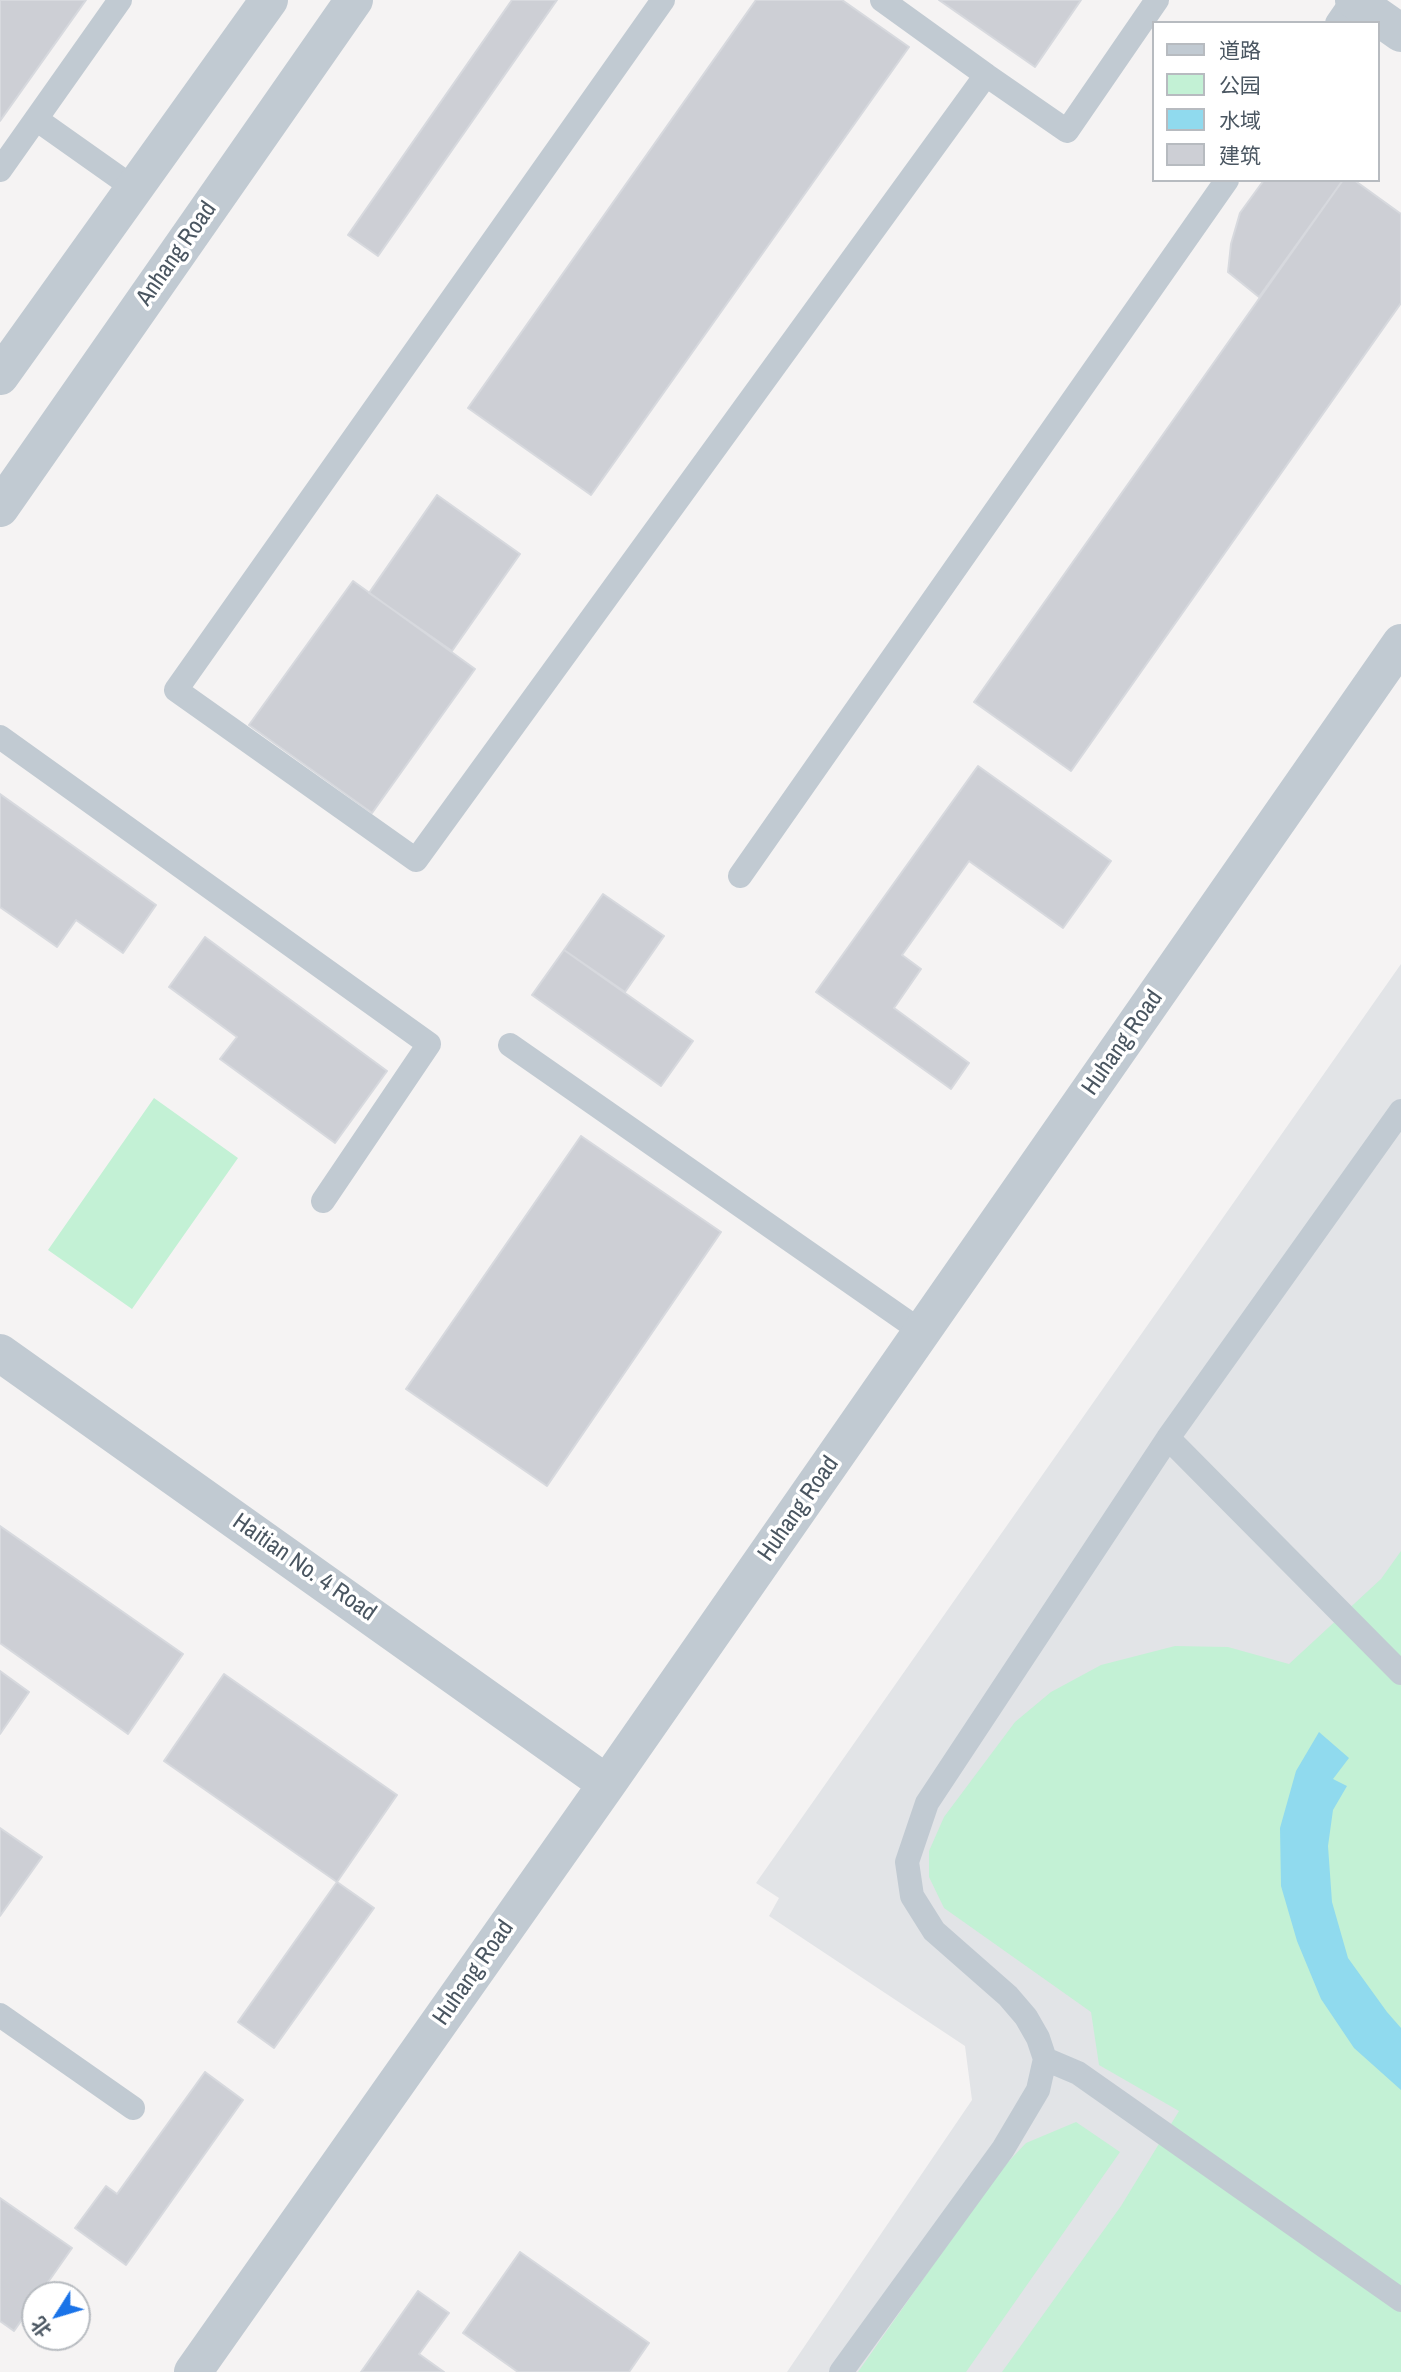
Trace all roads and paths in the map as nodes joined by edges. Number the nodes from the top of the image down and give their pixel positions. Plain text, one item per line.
1 (120, 0) edge
2 (269, 0) edge
3 (354, 0) edge
4 (663, 0) edge
5 (882, 0) edge
6 (1157, 0) edge
7 (1353, 0) edge
8 (1338, 21) edge
9 (1401, 33) edge
10 (986, 75) junction
11 (36, 119) junction
12 (0, 170) edge
13 (1226, 182) edge
14 (135, 189) junction
15 (0, 376) edge
16 (0, 508) edge
17 (1401, 643) edge
18 (0, 737) edge
19 (740, 876) dead end
20 (510, 1045) dead end
21 (1401, 1111) edge
22 (323, 1201) dead end
23 (922, 1332) junction
24 (0, 1353) edge
25 (1168, 1437) junction
26 (1401, 1673) edge
27 (607, 1784) junction
28 (0, 2015) edge
29 (1045, 2059) junction
30 (133, 2108) dead end
31 (1401, 2300) edge
32 (201, 2369) edge
33 (841, 2372) edge

1 - 11 lane
2 - 14 street
3 - 16 street, Anhang Road
4 - 10 lane
5 - 10 lane
6 - 10 lane
7 - 8 lane
7 - 9 street
11 - 12 lane
11 - 14 lane
13 - 19 lane
14 - 15 street
17 - 23 street, Huhang Road
18 - 22 lane
20 - 23 lane
21 - 25 lane
23 - 27 street, Huhang Road
24 - 27 street, Haitian No. 4 Road
25 - 26 lane
25 - 29 lane
27 - 32 street, Huhang Road
28 - 30 lane
29 - 31 lane
29 - 33 lane

